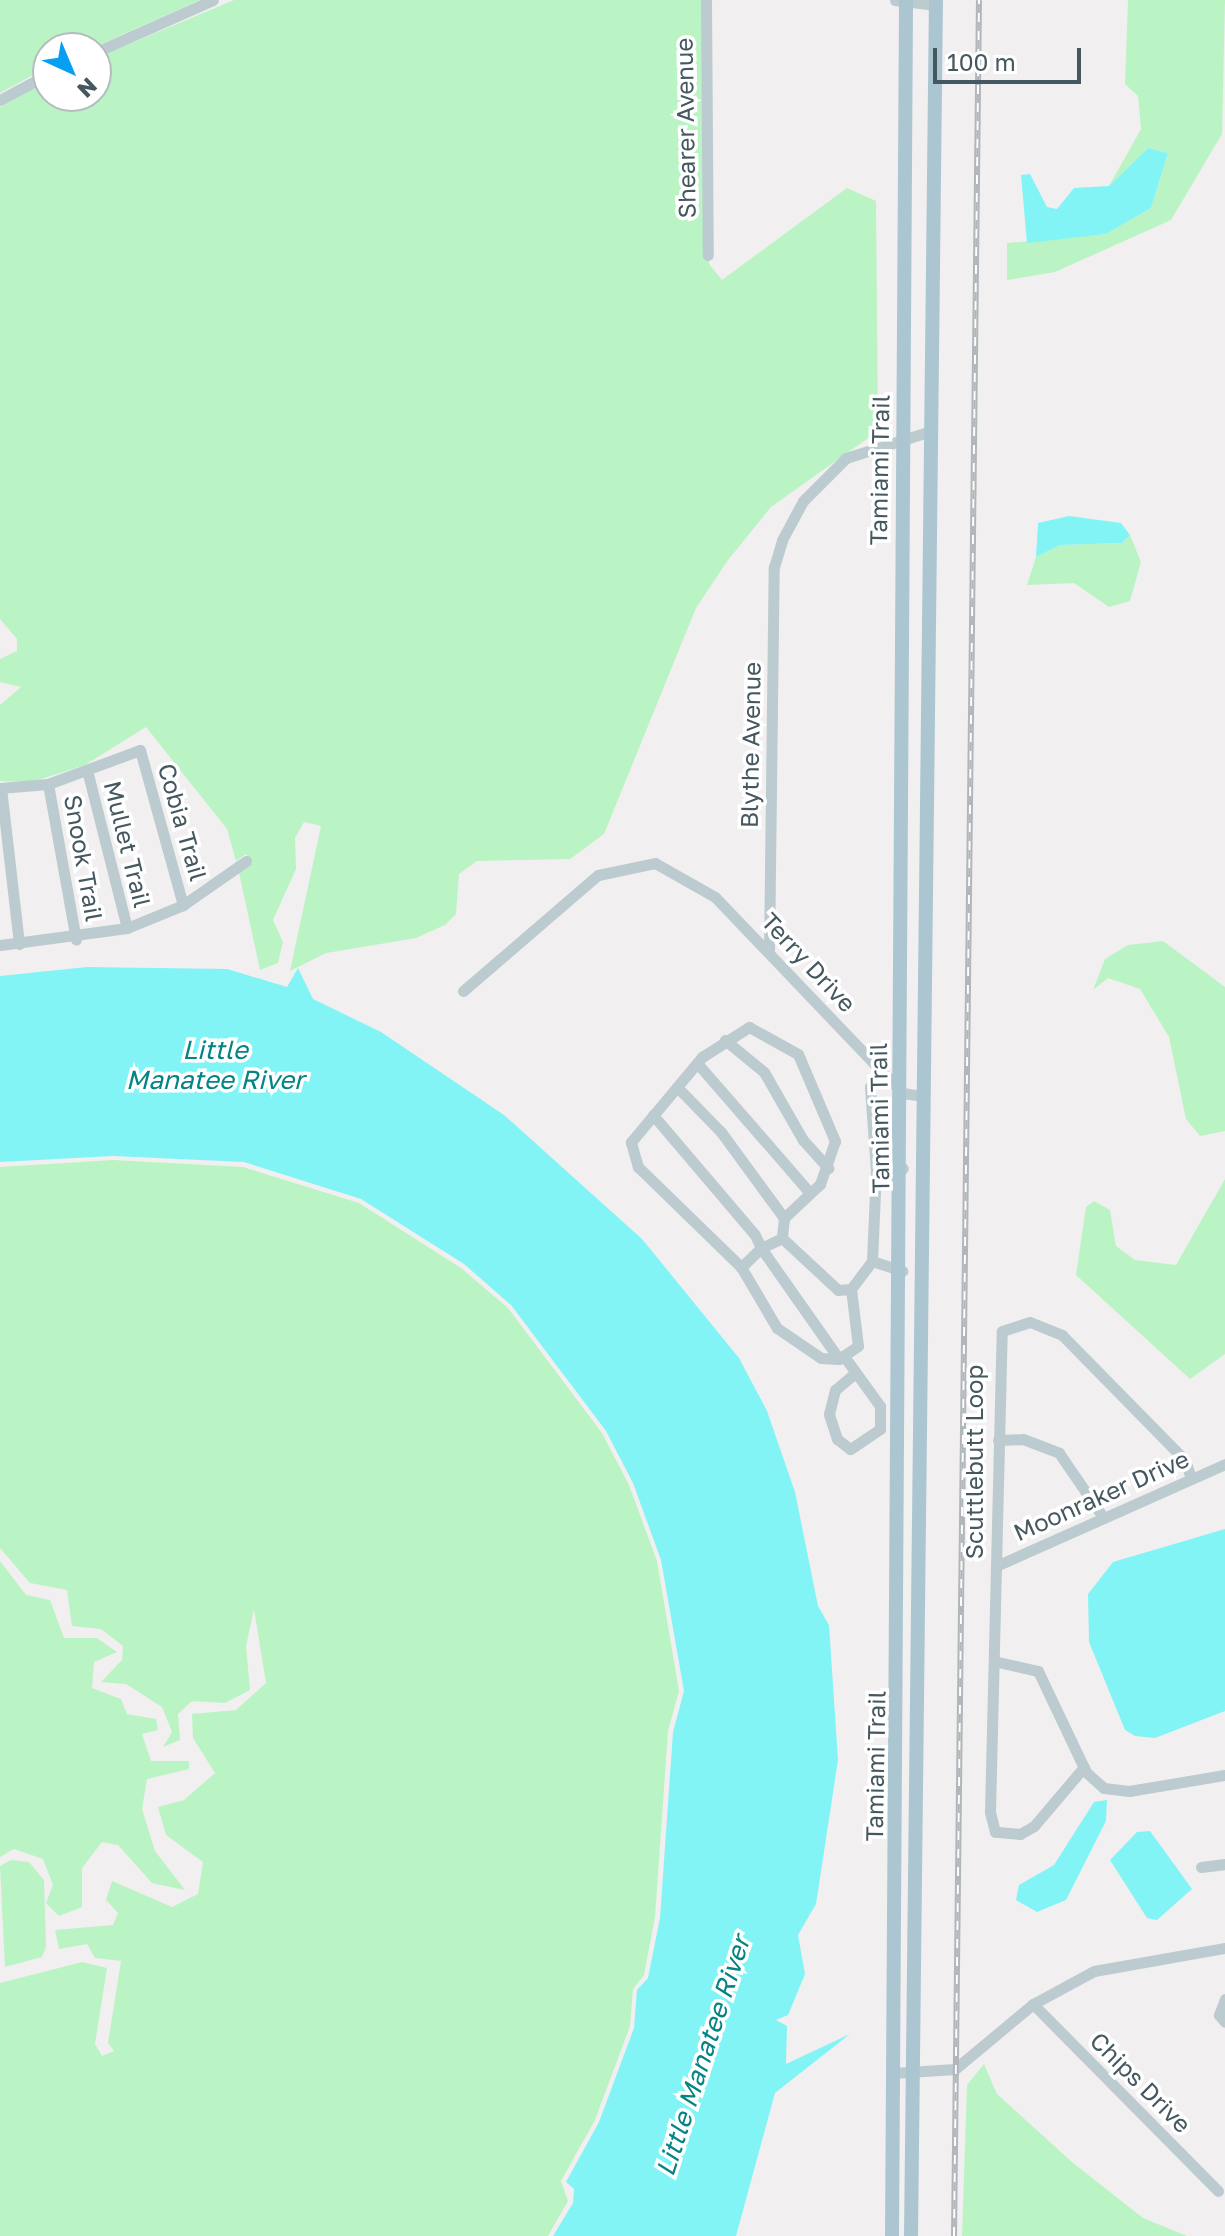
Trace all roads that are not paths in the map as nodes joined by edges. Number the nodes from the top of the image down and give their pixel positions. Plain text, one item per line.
1 (213, 0) edge
2 (706, 0) edge
3 (903, 1) edge
4 (936, 3) edge
5 (112, 45) edge
6 (32, 83) edge
7 (0, 100) edge
8 (708, 255) dead end
9 (931, 431) junction
10 (901, 436) junction
11 (87, 770) junction
12 (48, 784) junction
13 (0, 788) edge
14 (246, 861) dead end
15 (183, 905) junction
16 (127, 928) junction
17 (76, 939) junction
18 (19, 944) junction
19 (0, 945) edge
20 (769, 952) junction
21 (463, 991) dead end
22 (725, 1040) junction
23 (697, 1063) junction
24 (881, 1071) junction
25 (680, 1090) junction
26 (902, 1093) junction
27 (923, 1096) junction
28 (653, 1115) junction
29 (828, 1168) junction
30 (903, 1168) junction
31 (876, 1171) junction
32 (810, 1193) junction
33 (784, 1218) junction
34 (782, 1238) junction
35 (761, 1248) junction
36 (872, 1261) junction
37 (741, 1267) junction
38 (902, 1271) junction
39 (851, 1289) junction
40 (843, 1359) junction
41 (855, 1373) junction
42 (998, 1440) junction
43 (1225, 1464) edge
44 (1191, 1478) junction
45 (1103, 1517) junction
46 (996, 1566) junction
47 (898, 1653) junction
48 (917, 1653) junction
49 (998, 1662) junction
50 (1084, 1767) junction
51 (1225, 1775) edge
52 (1225, 1864) edge
53 (1201, 1867) dead end
54 (1225, 1948) edge
55 (1225, 1999) edge
56 (1033, 2004) junction
57 (1225, 2022) edge
58 (893, 2073) junction
59 (913, 2073) junction
60 (1218, 2191) dead end
61 (892, 2236) edge
62 (911, 2236) edge

1 - 5 street
2 - 8 street, Shearer Avenue
3 - 4 street
3 - 10 main road, Tamiami Trail
4 - 9 main road, Tamiami Trail
6 - 7 street
9 - 10 street, Blythe Avenue
9 - 27 main road, Tamiami Trail
10 - 20 street, Blythe Avenue
10 - 26 main road, Tamiami Trail
11 - 12 street
11 - 15 street, Cobia Trail
11 - 16 street, Mullet Trail
12 - 13 street
12 - 17 street, Snook Trail
13 - 18 street
14 - 15 street
15 - 16 street
16 - 17 street
17 - 18 street
18 - 19 street
20 - 21 street, Terry Drive
20 - 24 street, Terry Drive
22 - 23 street
22 - 29 street
22 - 29 street
23 - 25 street
23 - 32 street
24 - 26 street, Terry Drive
24 - 31 street
25 - 28 street
25 - 33 street
26 - 27 street
26 - 30 main road, Tamiami Trail
27 - 48 main road, Tamiami Trail
28 - 35 street
28 - 37 street
29 - 32 street
30 - 31 street
30 - 38 main road, Tamiami Trail
31 - 36 street
32 - 33 street
33 - 34 street
34 - 35 street
34 - 39 street
35 - 37 street
35 - 40 street
36 - 38 street
36 - 39 street
37 - 40 street
38 - 47 main road, Tamiami Trail
39 - 40 street
40 - 41 street
41 - 41 street
42 - 44 street, Scuttlebutt Loop
42 - 45 street
42 - 46 street, Scuttlebutt Loop
43 - 44 street, Moonraker Drive
44 - 45 street, Moonraker Drive
45 - 46 street, Moonraker Drive
46 - 49 street, Scuttlebutt Loop
47 - 48 street
47 - 58 main road, Tamiami Trail
48 - 59 main road, Tamiami Trail
49 - 50 street
49 - 50 street, Scuttlebutt Loop
50 - 51 street
52 - 53 street
54 - 56 street
55 - 57 street
56 - 59 street
56 - 60 street, Chips Drive
58 - 59 street
58 - 61 main road, Tamiami Trail
59 - 62 main road, Tamiami Trail

